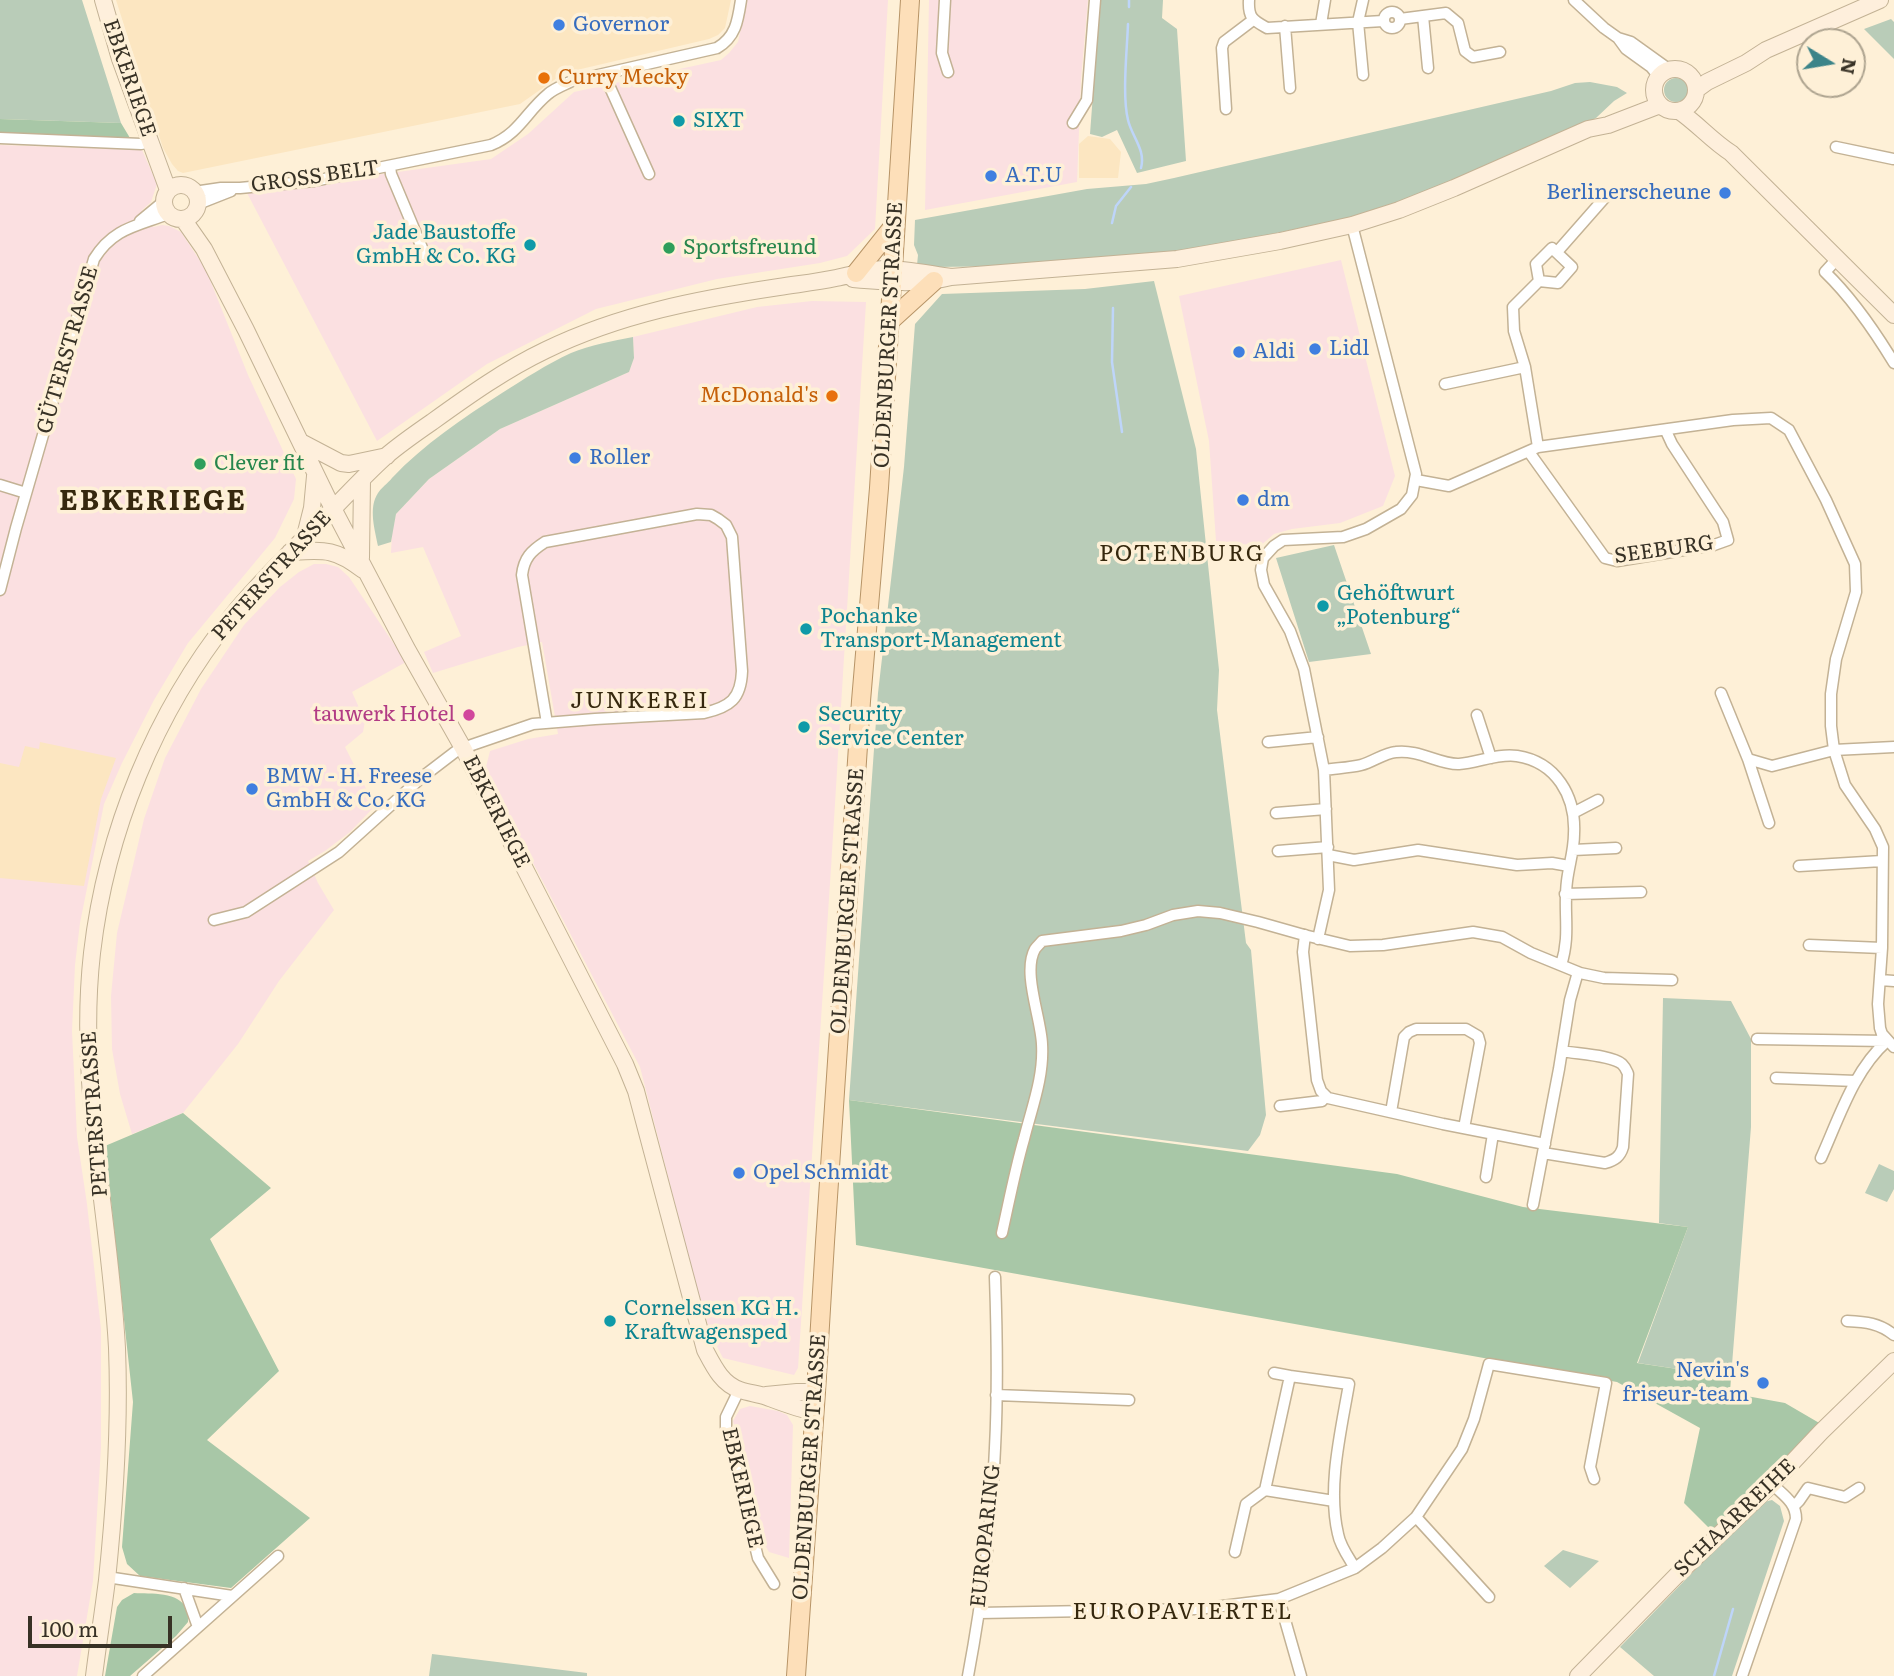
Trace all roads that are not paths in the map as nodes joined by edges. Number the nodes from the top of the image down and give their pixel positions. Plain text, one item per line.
1 (103, 0) edge
2 (741, 0) edge
3 (910, 0) edge
4 (945, 0) edge
5 (1095, 0) edge
6 (1249, 0) edge
7 (1325, 0) edge
8 (1363, 0) edge
9 (1574, 0) edge
10 (1880, 0) edge
11 (1423, 16) junction
12 (1253, 20) junction
13 (1358, 22) junction
14 (1321, 24) junction
15 (1285, 26) junction
16 (1500, 52) dead end
17 (1428, 68) dead end
18 (948, 72) dead end
19 (604, 74) junction
20 (1363, 75) dead end
21 (1661, 86) junction
22 (1290, 88) dead end
23 (1693, 88) junction
24 (1226, 109) dead end
25 (1679, 111) junction
26 (1073, 124) dead end
27 (0, 138) edge
28 (1836, 147) dead end
29 (154, 149) junction
30 (1731, 153) junction
31 (1894, 158) edge
32 (390, 166) junction
33 (1894, 168) edge
34 (649, 174) dead end
35 (1608, 194) dead end
36 (181, 202) junction
37 (895, 224) junction
38 (1352, 225) junction
39 (1557, 252) junction
40 (425, 256) dead end
41 (1836, 260) junction
42 (856, 273) junction
43 (893, 275) junction
44 (837, 278) junction
45 (943, 279) junction
46 (1539, 281) junction
47 (1894, 316) edge
48 (890, 321) junction
49 (1894, 363) edge
50 (1525, 367) junction
51 (1445, 384) dead end
52 (1666, 431) junction
53 (301, 442) junction
54 (1533, 450) junction
55 (387, 456) junction
56 (315, 473) junction
57 (362, 480) junction
58 (1416, 480) junction
59 (0, 485) edge
60 (26, 493) junction
61 (333, 509) junction
62 (305, 538) junction
63 (290, 552) junction
64 (365, 568) junction
65 (0, 590) edge
66 (1721, 692) dead end
67 (1477, 715) dead end
68 (547, 723) junction
69 (1318, 737) junction
70 (1268, 741) dead end
71 (1894, 747) edge
72 (463, 748) junction
73 (1834, 750) junction
74 (1491, 758) junction
75 (1748, 760) junction
76 (1324, 770) junction
77 (1598, 800) dead end
78 (1326, 809) junction
79 (1276, 813) dead end
80 (1573, 813) junction
81 (1769, 822) dead end
82 (1616, 848) dead end
83 (1573, 850) junction
84 (1278, 851) dead end
85 (1328, 851) junction
86 (1882, 861) junction
87 (1569, 866) junction
88 (1799, 866) dead end
89 (1641, 892) dead end
90 (1565, 894) junction
91 (1889, 899) edge
92 (215, 920) dead end
93 (1305, 935) junction
94 (1318, 939) junction
95 (1809, 945) dead end
96 (1882, 948) junction
97 (1560, 965) junction
98 (1578, 972) junction
99 (1672, 980) dead end
100 (1880, 980) junction
101 (1894, 981) edge
102 (1757, 1038) dead end
103 (1891, 1044) edge
104 (1562, 1052) junction
105 (1776, 1077) dead end
106 (1856, 1081) junction
107 (1326, 1096) junction
108 (1280, 1106) dead end
109 (1391, 1112) junction
110 (1465, 1128) junction
111 (1493, 1134) junction
112 (1544, 1148) junction
113 (1821, 1158) dead end
114 (1486, 1177) dead end
115 (1533, 1205) dead end
116 (1002, 1233) dead end
117 (995, 1277) dead end
118 (1847, 1321) dead end
119 (1894, 1335) edge
120 (1894, 1361) edge
121 (1274, 1373) dead end
122 (1290, 1376) junction
123 (739, 1390) junction
124 (816, 1392) junction
125 (764, 1395) junction
126 (996, 1395) junction
127 (1129, 1400) dead end
128 (815, 1412) junction
129 (1594, 1479) dead end
130 (1772, 1484) junction
131 (1859, 1488) dead end
132 (1265, 1490) junction
133 (1334, 1501) junction
134 (1794, 1506) junction
135 (1416, 1517) junction
136 (1235, 1552) dead end
137 (278, 1556) dead end
138 (1355, 1568) junction
139 (107, 1577) junction
140 (774, 1584) dead end
141 (184, 1588) junction
142 (232, 1596) junction
143 (1489, 1597) dead end
144 (1279, 1599) junction
145 (979, 1613) junction
146 (198, 1627) junction
147 (98, 1645) junction
148 (89, 1676) edge
149 (94, 1676) edge
150 (144, 1676) edge
151 (796, 1676) edge
152 (968, 1676) edge
153 (1301, 1676) edge
154 (1577, 1676) edge
155 (1742, 1676) edge

1 - 29 main road, EBKERIEGE
2 - 19 street, GROSS BELT
3 - 37 main road, OLDENBURGER STRASSE
4 - 18 street
5 - 26 street
6 - 12 street
7 - 14 street
8 - 13 street
9 - 21 street
10 - 23 main road
11 - 13 street
11 - 16 street
11 - 17 street
12 - 15 street
12 - 24 street
13 - 14 street
13 - 20 street
14 - 15 street
15 - 22 street
19 - 32 street, GROSS BELT
19 - 34 street
21 - 23 main road
21 - 25 main road
21 - 38 main road
23 - 25 main road
23 - 30 main road
25 - 30 main road
27 - 29 street
28 - 31 street
29 - 36 main road, EBKERIEGE
30 - 41 main road
31 - 33 street
32 - 36 street, GROSS BELT
32 - 40 street, GROSS BELT
35 - 39 street
36 - 53 main road, EBKERIEGE
36 - 60 street, GÜTERSTRASSE
37 - 42 main road
37 - 43 main road, OLDENBURGER STRASSE
38 - 45 main road
38 - 58 street
39 - 46 street
39 - 46 street
41 - 47 main road
41 - 49 street
42 - 43 main road, PETERSTRASSE
42 - 44 main road, PETERSTRASSE
43 - 44 main road, PETERSTRASSE
43 - 45 main road
43 - 48 main road, OLDENBURGER STRASSE
44 - 55 main road, PETERSTRASSE
45 - 48 main road
46 - 50 street
48 - 124 main road, OLDENBURGER STRASSE
50 - 51 street
50 - 54 street
52 - 54 street
52 - 54 street, SEEBURG
52 - 73 street
53 - 55 main road
53 - 56 main road, EBKERIEGE
54 - 58 street
55 - 57 main road, PETERSTRASSE
56 - 61 main road, EBKERIEGE
56 - 62 main road
57 - 61 main road, PETERSTRASSE
57 - 64 main road
58 - 69 street
59 - 60 street
60 - 65 street, GÜTERSTRASSE
61 - 62 main road, PETERSTRASSE
61 - 64 main road, EBKERIEGE
62 - 63 main road, PETERSTRASSE
63 - 64 main road
63 - 139 main road, PETERSTRASSE
64 - 72 main road, EBKERIEGE
66 - 75 street
67 - 74 street
68 - 68 street
68 - 72 street
69 - 70 street
69 - 76 street
71 - 73 street
72 - 92 street
72 - 123 main road, EBKERIEGE
73 - 75 street
73 - 86 street
74 - 76 street
74 - 80 street
75 - 81 street
76 - 78 street
77 - 80 street
78 - 79 street
78 - 85 street
80 - 83 street
82 - 83 street
83 - 87 street
84 - 85 street
85 - 87 street
85 - 94 street
86 - 88 street
86 - 91 street
87 - 90 street
89 - 90 street
90 - 97 street
91 - 96 street
93 - 94 street
93 - 107 street
93 - 116 street
94 - 97 street
95 - 96 street
96 - 100 street
97 - 98 street
98 - 99 street
98 - 104 street
100 - 101 street
100 - 103 street
102 - 103 street
103 - 106 street
104 - 112 street
104 - 112 street
105 - 106 street
106 - 113 street
107 - 108 street
107 - 109 street
109 - 110 street
109 - 110 street
110 - 111 street
111 - 112 street
111 - 114 street
112 - 115 street
117 - 126 street, EUROPARING
118 - 119 street
120 - 130 main road, SCHAARREIHE
121 - 122 street
122 - 132 street
122 - 133 street
123 - 125 main road
123 - 140 street, EBKERIEGE
124 - 125 main road
124 - 128 main road, OLDENBURGER STRASSE
125 - 128 main road
126 - 127 street
126 - 145 street, EUROPARING
128 - 151 main road, OLDENBURGER STRASSE
129 - 135 street
130 - 134 street
130 - 154 main road, SCHAARREIHE
131 - 134 street
132 - 133 street
132 - 136 street
133 - 138 street
134 - 155 street
135 - 138 street
135 - 143 street
137 - 142 street
138 - 144 street
139 - 141 street
139 - 147 main road, PETERSTRASSE
141 - 142 street
141 - 146 street
142 - 146 street
144 - 145 street
144 - 153 street
145 - 152 street, EUROPARING
146 - 150 street
147 - 148 main road, PETERSTRASSE
147 - 149 main road, PETERSTRASSE

